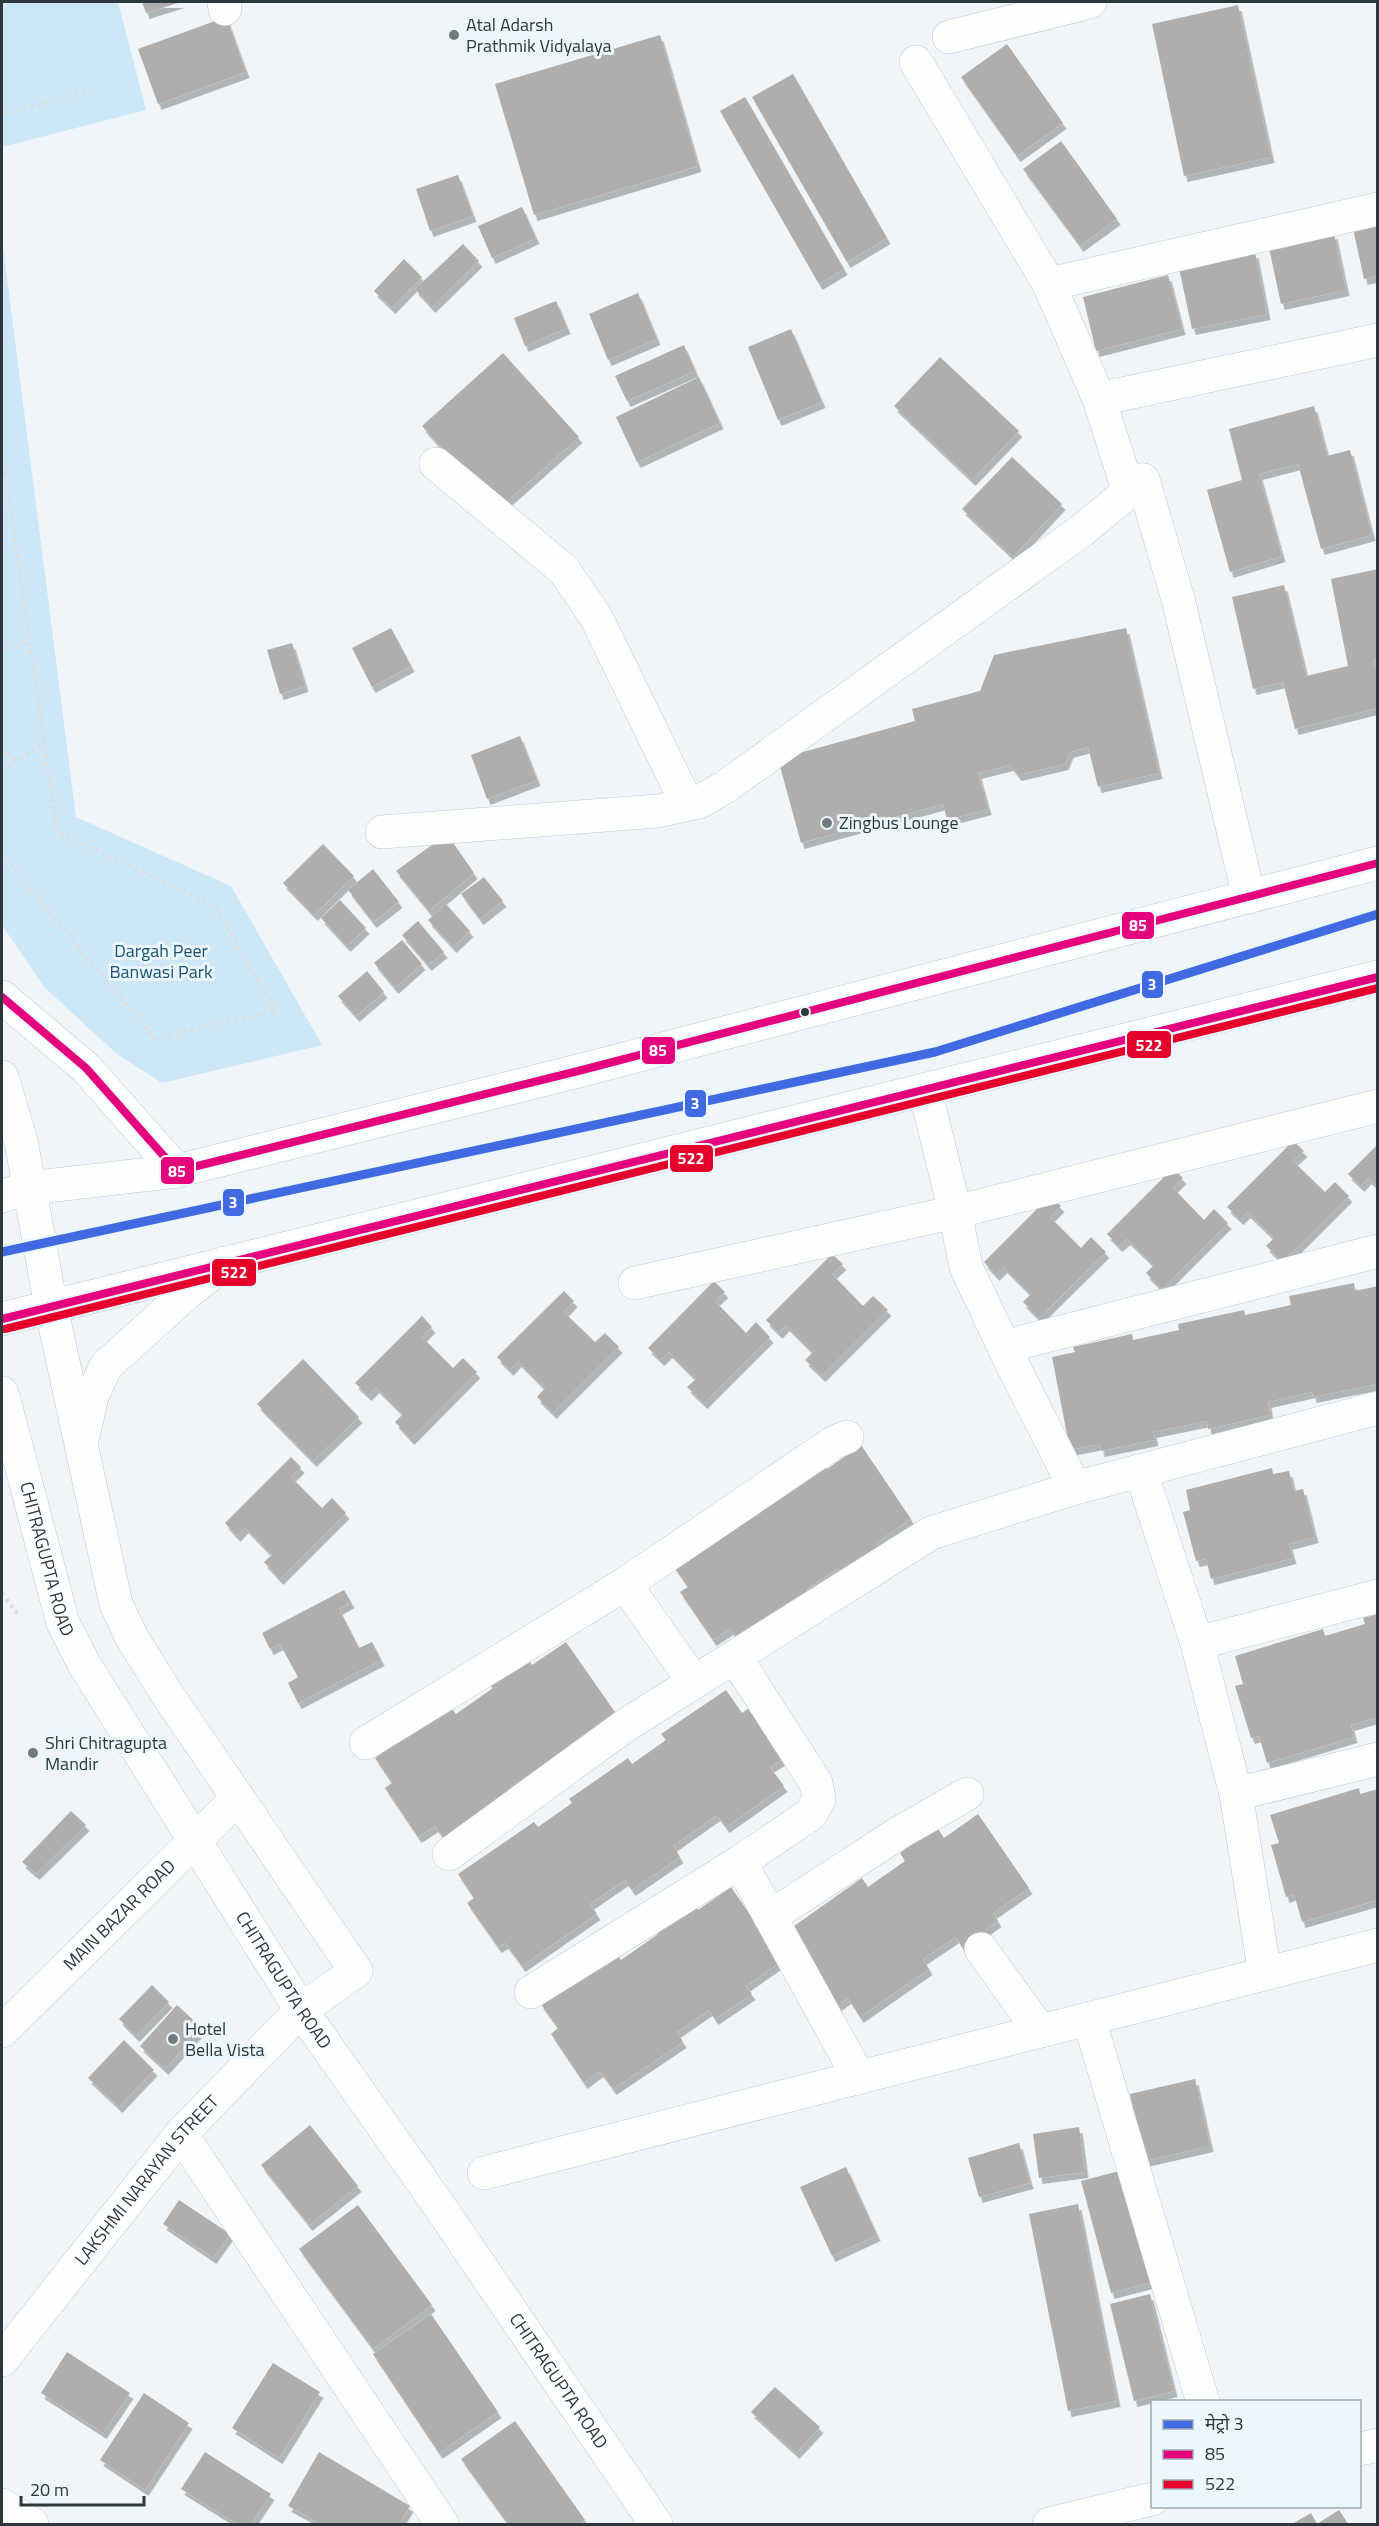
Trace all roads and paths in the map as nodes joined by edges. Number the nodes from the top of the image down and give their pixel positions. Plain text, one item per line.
1 (1090, 2) edge
2 (949, 36) dead end
3 (916, 62) dead end
4 (91, 91) dead end
5 (2, 114) edge
6 (1377, 209) edge
7 (1049, 284) junction
8 (1377, 340) edge
9 (1099, 399) junction
10 (2, 450) edge
11 (436, 464) dead end
12 (1143, 480) junction
13 (29, 642) junction
14 (2, 650) edge
15 (44, 741) junction
16 (2, 746) edge
17 (16, 762) junction
18 (2, 773) edge
19 (687, 804) junction
20 (382, 832) dead end
21 (2, 854) edge
22 (1377, 863) edge
23 (1249, 897) junction
24 (1377, 977) edge
25 (2, 997) edge
26 (2, 1077) edge
27 (925, 1090) junction
28 (1377, 1106) edge
29 (177, 1172) junction
30 (15, 1192) edge
31 (955, 1212) junction
32 (1377, 1251) edge
33 (225, 1263) junction
34 (635, 1282) dead end
35 (51, 1307) junction
36 (2, 1319) edge
37 (1010, 1360) junction
38 (2, 1393) edge
39 (1377, 1408) edge
40 (847, 1437) dead end
41 (81, 1444) junction
42 (1141, 1472) junction
43 (2, 1479) edge
44 (1075, 1488) junction
45 (36, 1518) junction
46 (625, 1584) junction
47 (1377, 1596) edge
48 (1197, 1643) junction
49 (735, 1657) junction
50 (694, 1682) junction
51 (366, 1743) dead end
52 (1377, 1759) edge
53 (967, 1794) dead end
54 (1236, 1794) junction
55 (237, 1798) junction
56 (195, 1838) junction
57 (449, 1854) dead end
58 (740, 1863) junction
59 (770, 1917) junction
60 (1377, 1945) edge
61 (981, 1948) dead end
62 (1265, 1974) junction
63 (531, 1992) dead end
64 (301, 2010) junction
65 (1089, 2019) junction
66 (2, 2031) edge
67 (1040, 2031) junction
68 (859, 2078) junction
69 (181, 2134) junction
70 (484, 2173) dead end
71 (2, 2360) edge
72 (1202, 2400) edge
73 (1377, 2445) edge
74 (1361, 2449) edge
75 (1151, 2499) edge
76 (2, 2505) edge
77 (32, 2524) edge
78 (440, 2524) edge
79 (656, 2524) edge
80 (1049, 2524) edge

1 - 2 street
3 - 7 street
4 - 5 path
6 - 7 street
7 - 9 street
8 - 9 street
9 - 12 street
10 - 13 path
11 - 19 street
12 - 19 street
12 - 23 street
13 - 14 path
13 - 15 path
15 - 17 path
15 - 21 path
16 - 17 path
17 - 18 path
19 - 20 street
22 - 23 street
23 - 29 street
24 - 27 street
25 - 29 street
26 - 30 street
27 - 31 street
27 - 33 street
28 - 31 street
29 - 30 street
30 - 35 street
31 - 34 street
31 - 37 street
32 - 37 street
33 - 35 street
33 - 41 street
35 - 36 street
35 - 41 street
37 - 44 street
38 - 45 street, CHITRAGUPTA ROAD
39 - 42 street
40 - 46 street
41 - 55 street
42 - 44 street
42 - 48 street
43 - 45 street
44 - 49 street
45 - 56 street, CHITRAGUPTA ROAD
46 - 50 street
46 - 51 street
47 - 48 street
48 - 54 street
49 - 50 street
49 - 58 street
50 - 57 street
52 - 54 street
53 - 59 street
54 - 62 street
55 - 56 street, MAIN BAZAR ROAD
55 - 64 street, LAKSHMI NARAYAN STREET
56 - 64 street, CHITRAGUPTA ROAD
56 - 66 street, MAIN BAZAR ROAD
58 - 59 street
58 - 63 street
59 - 68 street
60 - 62 street
61 - 67 street
62 - 65 street
64 - 69 street, LAKSHMI NARAYAN STREET
64 - 79 street, CHITRAGUPTA ROAD
65 - 67 street
65 - 72 street
67 - 68 street
68 - 70 street
69 - 71 street, LAKSHMI NARAYAN STREET
69 - 78 street
73 - 74 street
75 - 80 street
76 - 77 street

